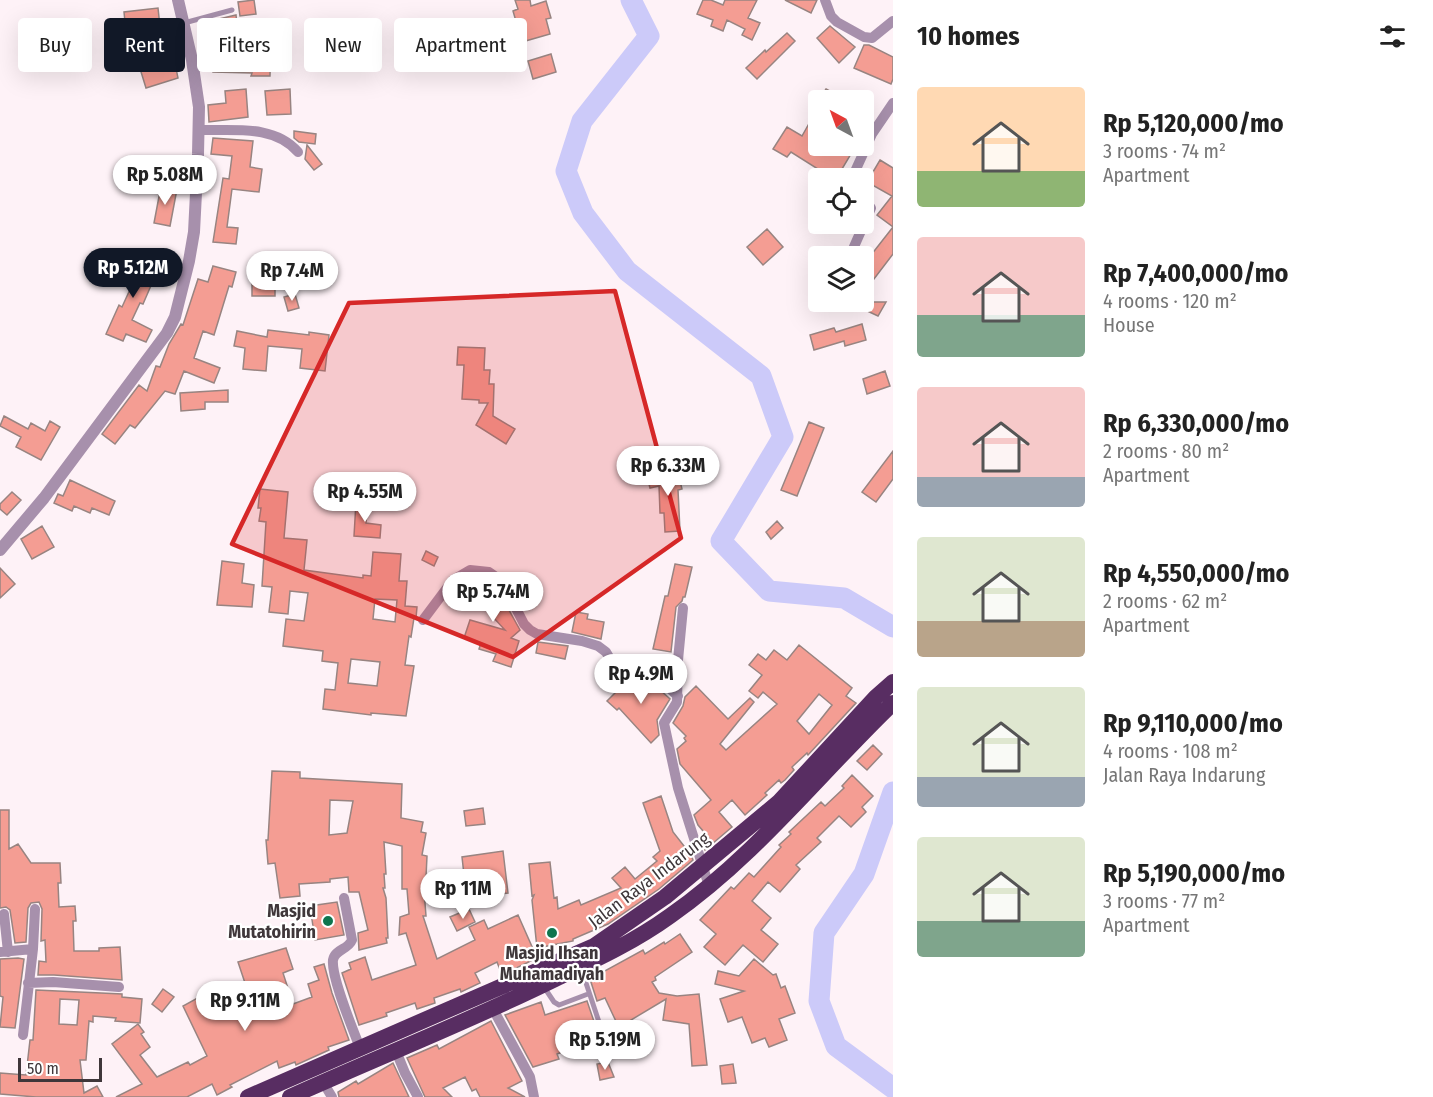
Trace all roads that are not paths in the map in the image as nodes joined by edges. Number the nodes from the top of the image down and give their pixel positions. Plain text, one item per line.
1 (178, 0) edge
2 (825, 0) edge
3 (231, 10) dead end
4 (183, 18) edge
5 (893, 21) edge
6 (185, 23) edge
7 (185, 28) edge
8 (893, 103) edge
9 (199, 130) junction
10 (298, 152) dead end
11 (857, 168) edge
12 (0, 550) edge
13 (683, 608) dead end
14 (423, 620) dead end
15 (893, 682) edge
16 (678, 696) junction
17 (893, 703) edge
18 (704, 867) junction
19 (709, 886) junction
20 (344, 898) dead end
21 (35, 909) dead end
22 (4, 914) dead end
23 (33, 949) junction
24 (4, 952) edge
25 (580, 967) junction
26 (28, 983) junction
27 (543, 985) junction
28 (119, 987) dead end
29 (588, 994) junction
30 (493, 1009) junction
31 (23, 1035) dead end
32 (360, 1048) junction
33 (396, 1051) junction
34 (610, 1055) dead end
35 (327, 1089) edge
36 (248, 1097) edge
37 (290, 1097) edge
38 (418, 1097) edge
39 (534, 1097) edge

1 - 4 street
2 - 5 street
3 - 6 lane
7 - 9 street
8 - 11 street
9 - 10 street
9 - 12 street
13 - 16 street
14 - 16 street
15 - 18 highway, Jalan Raya Indarung
16 - 18 street
17 - 19 highway, Jalan Raya Indarung
18 - 19 street
18 - 32 highway, Jalan Raya Indarung
19 - 25 highway, Jalan Raya Indarung
20 - 32 street
21 - 23 street
22 - 24 street
23 - 24 street
23 - 26 street
25 - 27 highway, Jalan Raya Indarung
25 - 29 lane
26 - 28 street
26 - 31 street
27 - 29 lane
27 - 30 highway, Jalan Raya Indarung
29 - 34 lane
30 - 33 highway, Jalan Raya Indarung
30 - 39 street
32 - 36 highway, Jalan Raya Indarung
33 - 35 highway, Jalan Raya Indarung
33 - 38 street
35 - 37 highway, Jalan Raya Indarung

